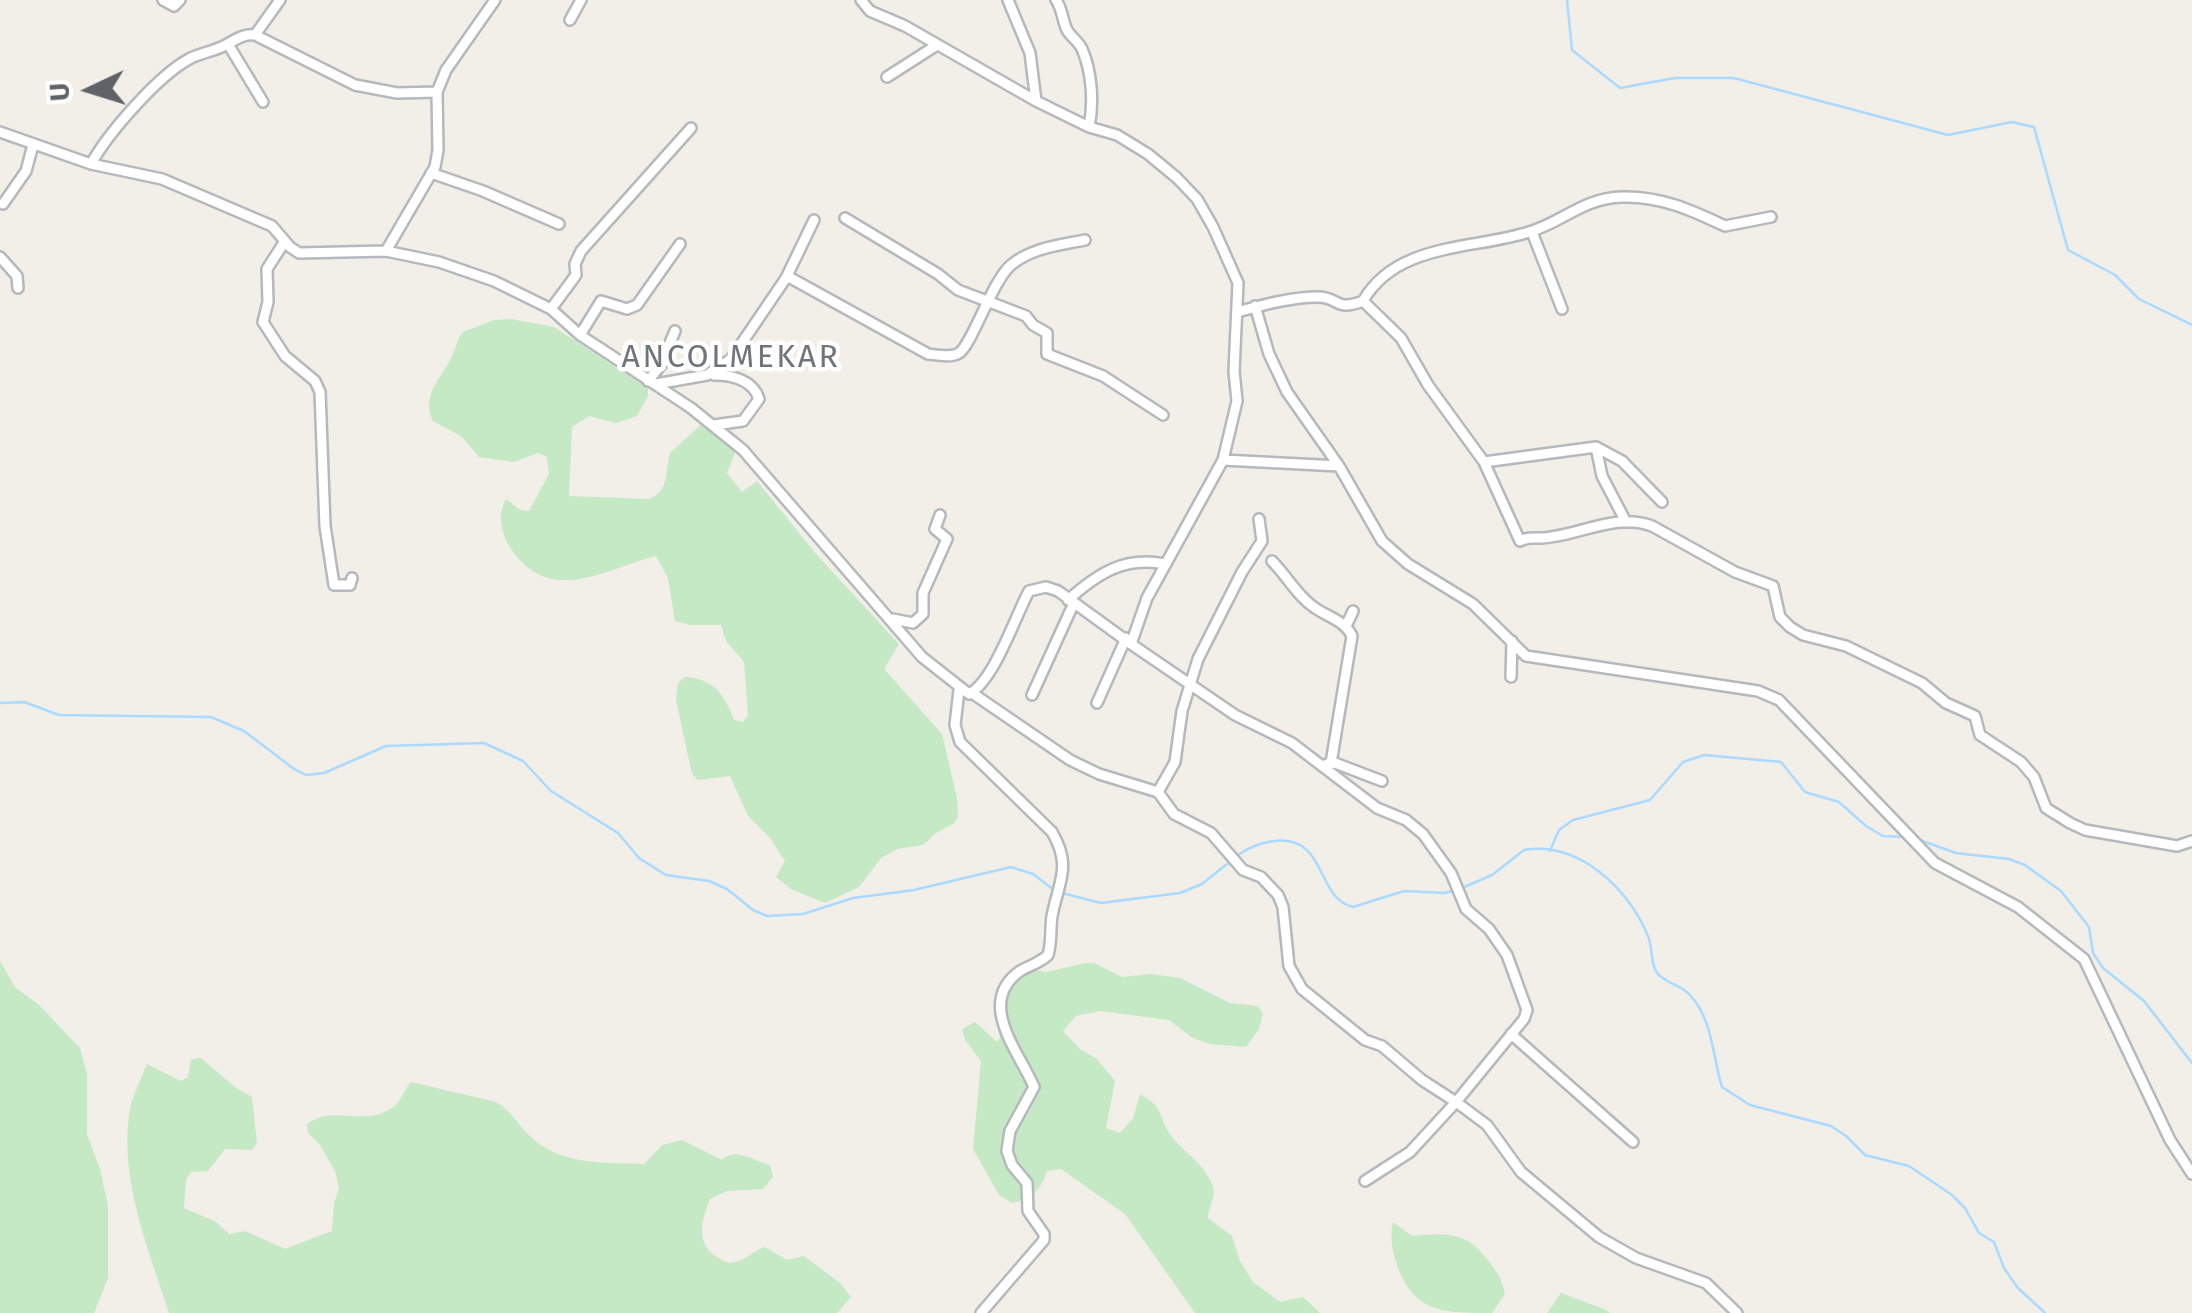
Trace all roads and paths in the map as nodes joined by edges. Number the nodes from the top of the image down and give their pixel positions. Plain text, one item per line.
1 (164, 0) edge
2 (180, 0) edge
3 (280, 0) edge
4 (494, 0) edge
5 (581, 0) edge
6 (861, 0) edge
7 (1008, 0) edge
8 (1056, 0) edge
9 (570, 20) dead end
10 (256, 34) junction
11 (228, 44) junction
12 (938, 46) junction
13 (886, 77) dead end
14 (438, 92) junction
15 (1036, 100) junction
16 (262, 102) dead end
17 (690, 128) dead end
18 (1090, 128) junction
19 (0, 132) edge
20 (33, 145) junction
21 (92, 164) junction
22 (431, 173) junction
23 (3, 204) dead end
24 (1770, 216) dead end
25 (844, 218) dead end
26 (814, 220) dead end
27 (559, 224) dead end
28 (1532, 232) junction
29 (1085, 240) dead end
30 (285, 241) junction
31 (680, 244) dead end
32 (386, 252) junction
33 (0, 257) edge
34 (787, 276) junction
35 (18, 288) dead end
36 (986, 301) junction
37 (1364, 301) junction
38 (1255, 306) junction
39 (551, 308) junction
40 (1562, 308) dead end
41 (1237, 312) junction
42 (675, 331) dead end
43 (580, 335) junction
44 (707, 375) junction
45 (650, 382) junction
46 (1163, 415) dead end
47 (714, 425) junction
48 (1596, 447) junction
49 (1223, 460) junction
50 (1484, 462) junction
51 (1339, 466) junction
52 (1662, 502) dead end
53 (940, 515) dead end
54 (1258, 519) dead end
55 (1626, 522) junction
56 (1272, 560) dead end
57 (1166, 564) junction
58 (352, 578) dead end
59 (1071, 602) junction
60 (1353, 611) dead end
61 (893, 619) junction
62 (1346, 626) junction
63 (1128, 641) junction
64 (1512, 641) junction
65 (1511, 677) dead end
66 (1190, 684) junction
67 (959, 690) junction
68 (972, 693) junction
69 (1032, 695) dead end
70 (1097, 703) dead end
71 (1331, 763) junction
72 (1320, 767) junction
73 (1382, 782) dead end
74 (1158, 792) junction
75 (2192, 840) edge
76 (1511, 1034) junction
77 (1456, 1102) junction
78 (1633, 1142) dead end
79 (2192, 1174) edge
80 (1364, 1181) dead end
81 (981, 1313) edge
82 (1736, 1313) edge

1 - 2 street
3 - 10 street
4 - 14 street
5 - 9 street
6 - 12 street
7 - 15 street
8 - 18 street
10 - 11 street
10 - 14 street
11 - 16 street
11 - 21 street
12 - 13 street
12 - 15 street
14 - 22 street
15 - 18 street
17 - 39 street
18 - 41 street
19 - 20 street
20 - 21 street
20 - 23 street
21 - 30 street
22 - 27 street
22 - 32 street
24 - 28 street
25 - 36 street
26 - 34 street
28 - 37 street
28 - 40 street
29 - 36 street
30 - 32 street
30 - 58 street
31 - 43 street
32 - 39 street
33 - 35 street
34 - 36 street
34 - 44 street
36 - 46 street
37 - 38 street
37 - 50 street
38 - 41 street
38 - 51 street
39 - 43 street
41 - 49 street
42 - 45 street
43 - 45 street
44 - 45 street
44 - 47 street
45 - 47 street
47 - 61 street
48 - 50 street
48 - 52 street
48 - 55 street
49 - 51 street
49 - 57 street
50 - 55 street
51 - 64 street
53 - 61 street
54 - 66 street
55 - 75 street
56 - 62 street
57 - 59 street
57 - 63 street
59 - 63 street
59 - 68 street
59 - 69 street
60 - 62 street
61 - 67 street
62 - 71 street
63 - 66 street
63 - 70 street
64 - 65 street
64 - 79 street
66 - 72 street
66 - 74 street
67 - 68 street
67 - 81 street
68 - 74 street
71 - 72 street
71 - 73 street
72 - 76 street
74 - 77 street
76 - 77 street
76 - 78 street
77 - 80 street
77 - 82 street

